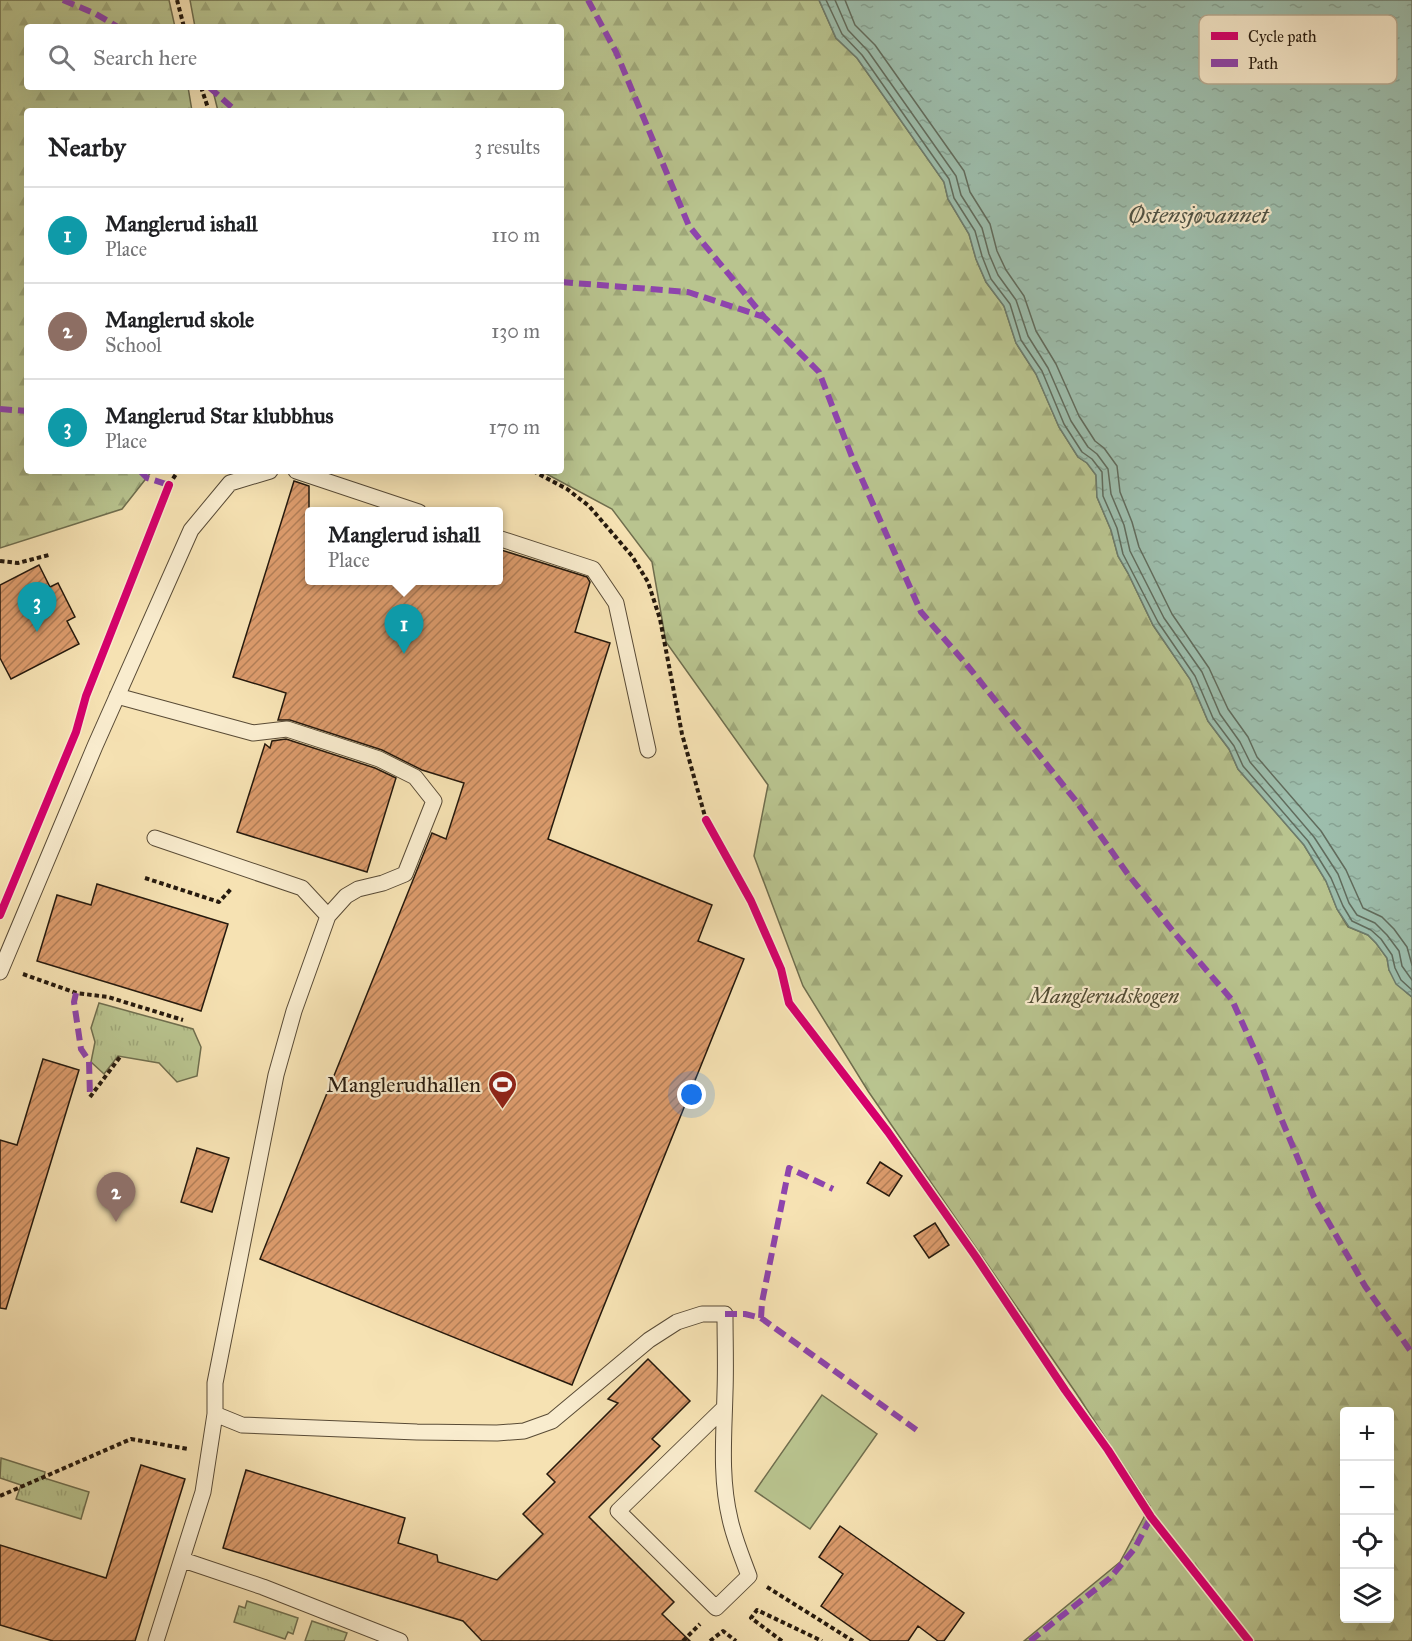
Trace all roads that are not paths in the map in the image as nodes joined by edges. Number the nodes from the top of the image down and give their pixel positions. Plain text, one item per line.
1 (260, 474) edge
2 (305, 474) edge
3 (404, 507) edge
4 (503, 540) edge
5 (117, 696) junction
6 (648, 750) dead end
7 (155, 838) dead end
8 (328, 916) junction
9 (0, 972) edge
10 (724, 1408) junction
11 (215, 1414) junction
12 (183, 1560) junction
13 (156, 1641) edge
14 (400, 1641) edge

1 - 5 lane
2 - 3 lane
4 - 6 lane
5 - 8 lane
5 - 9 lane
7 - 8 lane
8 - 11 lane
10 - 10 lane
10 - 11 lane
11 - 12 lane
12 - 13 lane
12 - 14 lane

